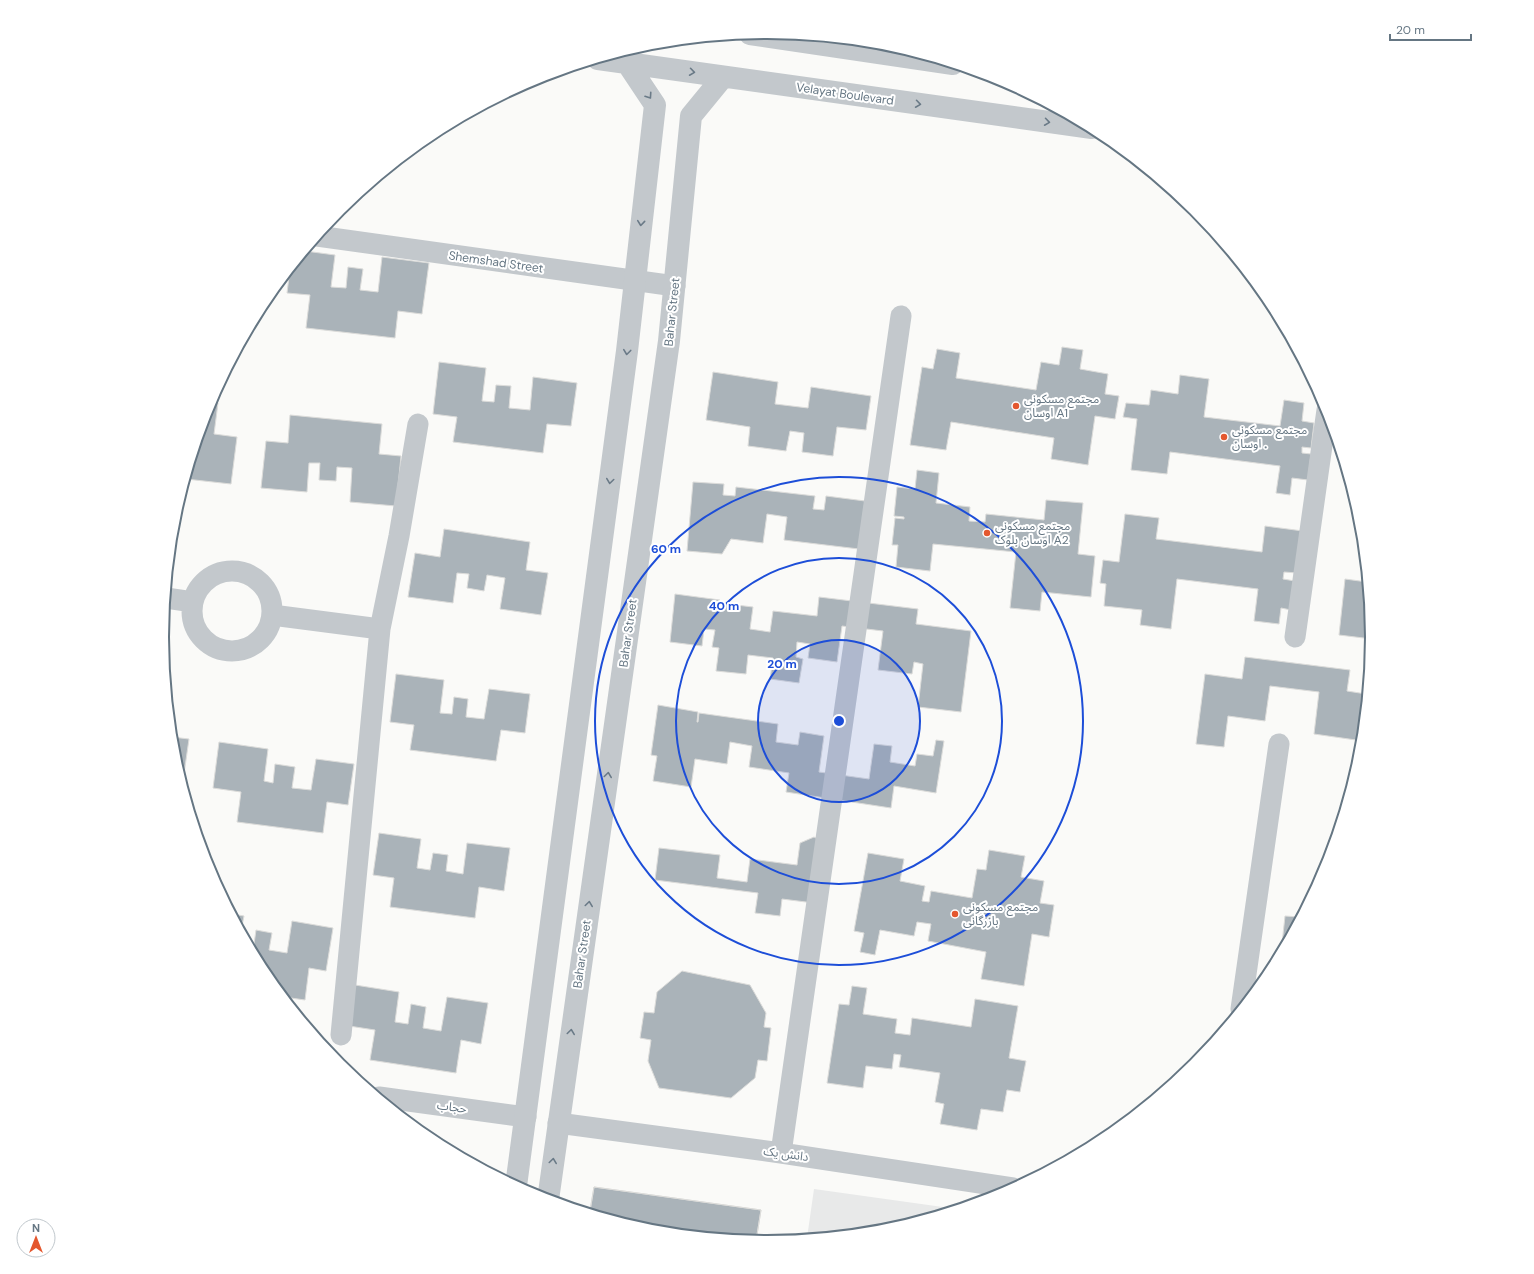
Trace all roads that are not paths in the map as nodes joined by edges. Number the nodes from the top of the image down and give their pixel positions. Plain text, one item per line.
1 (787, 40) edge
2 (608, 60) edge
3 (924, 60) edge
4 (627, 63) junction
5 (723, 77) junction
6 (1077, 126) edge
7 (323, 237) edge
8 (635, 281) junction
9 (675, 286) junction
10 (901, 316) dead end
11 (418, 424) dead end
12 (1325, 424) edge
13 (170, 599) edge
14 (193, 602) junction
15 (272, 615) junction
16 (380, 629) junction
17 (1295, 637) dead end
18 (1279, 744) dead end
19 (1242, 999) edge
20 (341, 1035) dead end
21 (387, 1098) edge
22 (526, 1117) junction
23 (558, 1123) junction
24 (782, 1153) junction
25 (517, 1179) edge
26 (1002, 1186) edge
27 (549, 1193) edge

1 - 3 street
2 - 4 street, Velayat Boulevard
4 -> 5 street, Velayat Boulevard
4 -> 8 street
5 -> 6 street, Velayat Boulevard
5 - 9 street, Bahar Street
7 - 8 street, Shemshad Street
8 - 9 street, Shemshad Street
8 -> 22 street
23 -> 9 street, Bahar Street
10 - 24 street
11 - 16 street
12 - 17 street
13 - 14 street
14 - 15 street
14 - 15 street
15 - 16 street
16 - 20 street
18 - 19 street
21 - 22 street, حجاب
22 - 25 street
23 - 24 street, دانش یک
27 -> 23 street, Bahar Street
24 - 26 street, دانش یک

